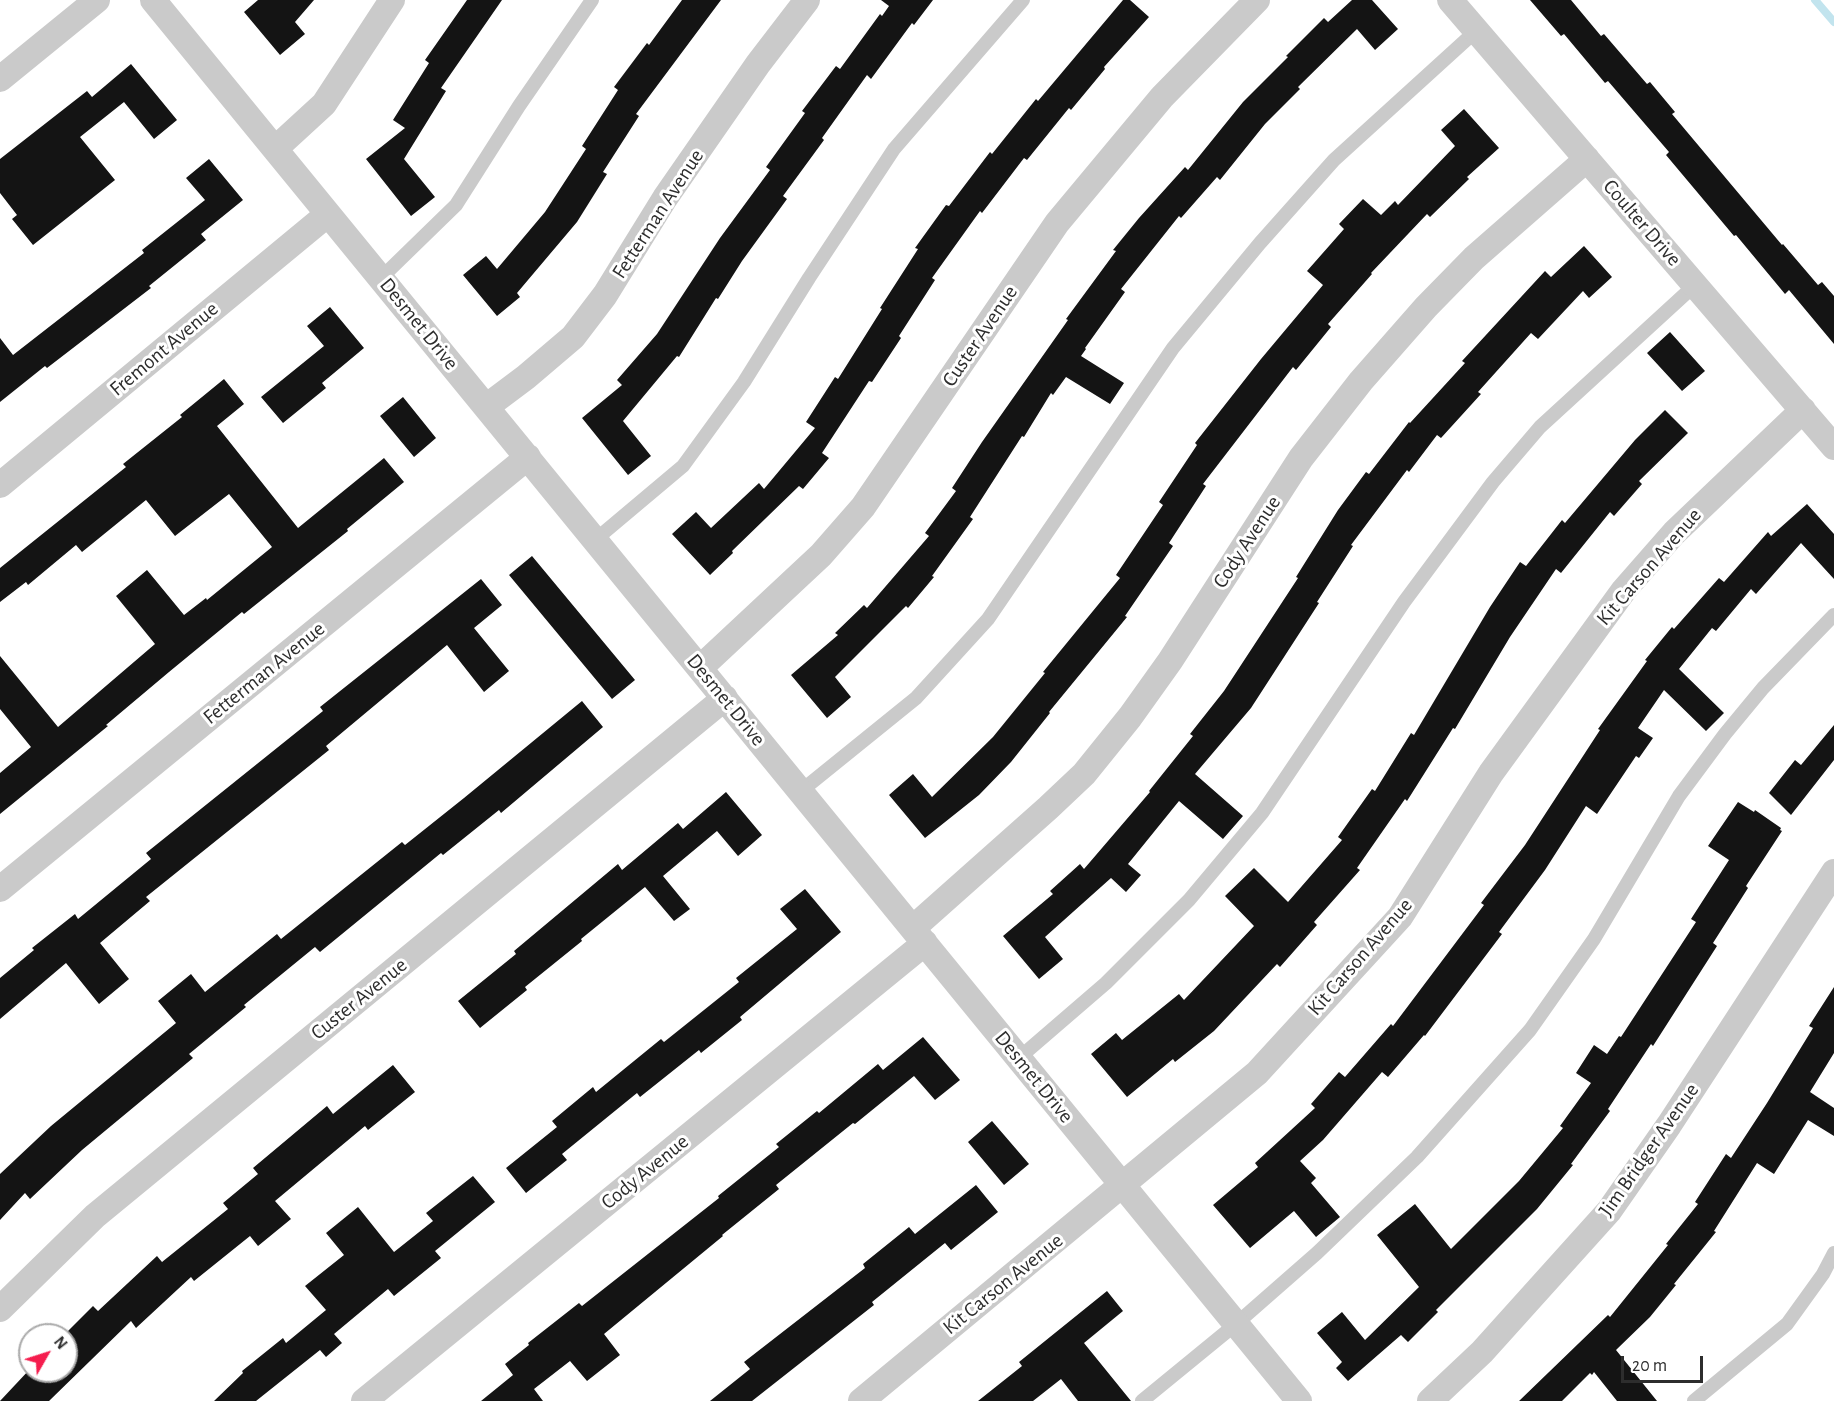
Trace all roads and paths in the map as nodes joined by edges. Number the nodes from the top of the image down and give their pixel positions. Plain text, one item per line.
1 (97, 0) edge
2 (392, 0) edge
3 (592, 0) edge
4 (807, 0) edge
5 (1023, 0) edge
6 (1257, 0) edge
7 (1450, 0) edge
8 (162, 3) edge
9 (1476, 30) junction
10 (0, 79) edge
11 (275, 149) junction
12 (1587, 159) junction
13 (328, 214) junction
14 (381, 278) junction
15 (1695, 285) junction
16 (486, 407) junction
17 (1803, 410) junction
18 (1834, 447) edge
19 (528, 457) junction
20 (0, 485) edge
21 (595, 540) junction
22 (1834, 615) edge
23 (700, 668) junction
24 (725, 698) junction
25 (801, 791) junction
26 (1834, 872) edge
27 (0, 889) edge
28 (919, 936) junction
29 (1019, 1058) junction
30 (1123, 1186) junction
31 (1834, 1252) edge
32 (0, 1308) edge
33 (1236, 1324) junction
34 (364, 1401) edge
35 (861, 1401) edge
36 (1142, 1401) edge
37 (1299, 1401) edge
38 (1430, 1401) edge
39 (1694, 1401) edge

1 - 10 street
2 - 11 street
3 - 14 lane
4 - 16 street, Fetterman Avenue
5 - 21 lane
6 - 23 street, Custer Avenue
7 - 9 street, Coulter Drive
8 - 11 street, Desmet Drive
9 - 12 street, Coulter Drive
9 - 25 lane
11 - 13 street, Desmet Drive
12 - 15 street, Coulter Drive
12 - 28 street, Cody Avenue
13 - 14 street, Desmet Drive
13 - 20 street, Fremont Avenue
14 - 16 street, Desmet Drive
15 - 17 street, Coulter Drive
15 - 29 lane
16 - 19 street, Desmet Drive
17 - 18 street, Coulter Drive
17 - 30 street, Kit Carson Avenue
19 - 21 street, Desmet Drive
19 - 27 street, Fetterman Avenue
21 - 23 street, Desmet Drive
22 - 33 lane
23 - 24 street, Desmet Drive
24 - 25 street, Desmet Drive
24 - 32 street, Custer Avenue
25 - 28 street, Desmet Drive
26 - 38 street, Jim Bridger Avenue
28 - 29 street, Desmet Drive
28 - 34 street, Cody Avenue
29 - 30 street, Desmet Drive
30 - 33 street, Desmet Drive
30 - 35 street, Kit Carson Avenue
31 - 39 lane
33 - 36 lane
33 - 37 street, Desmet Drive

